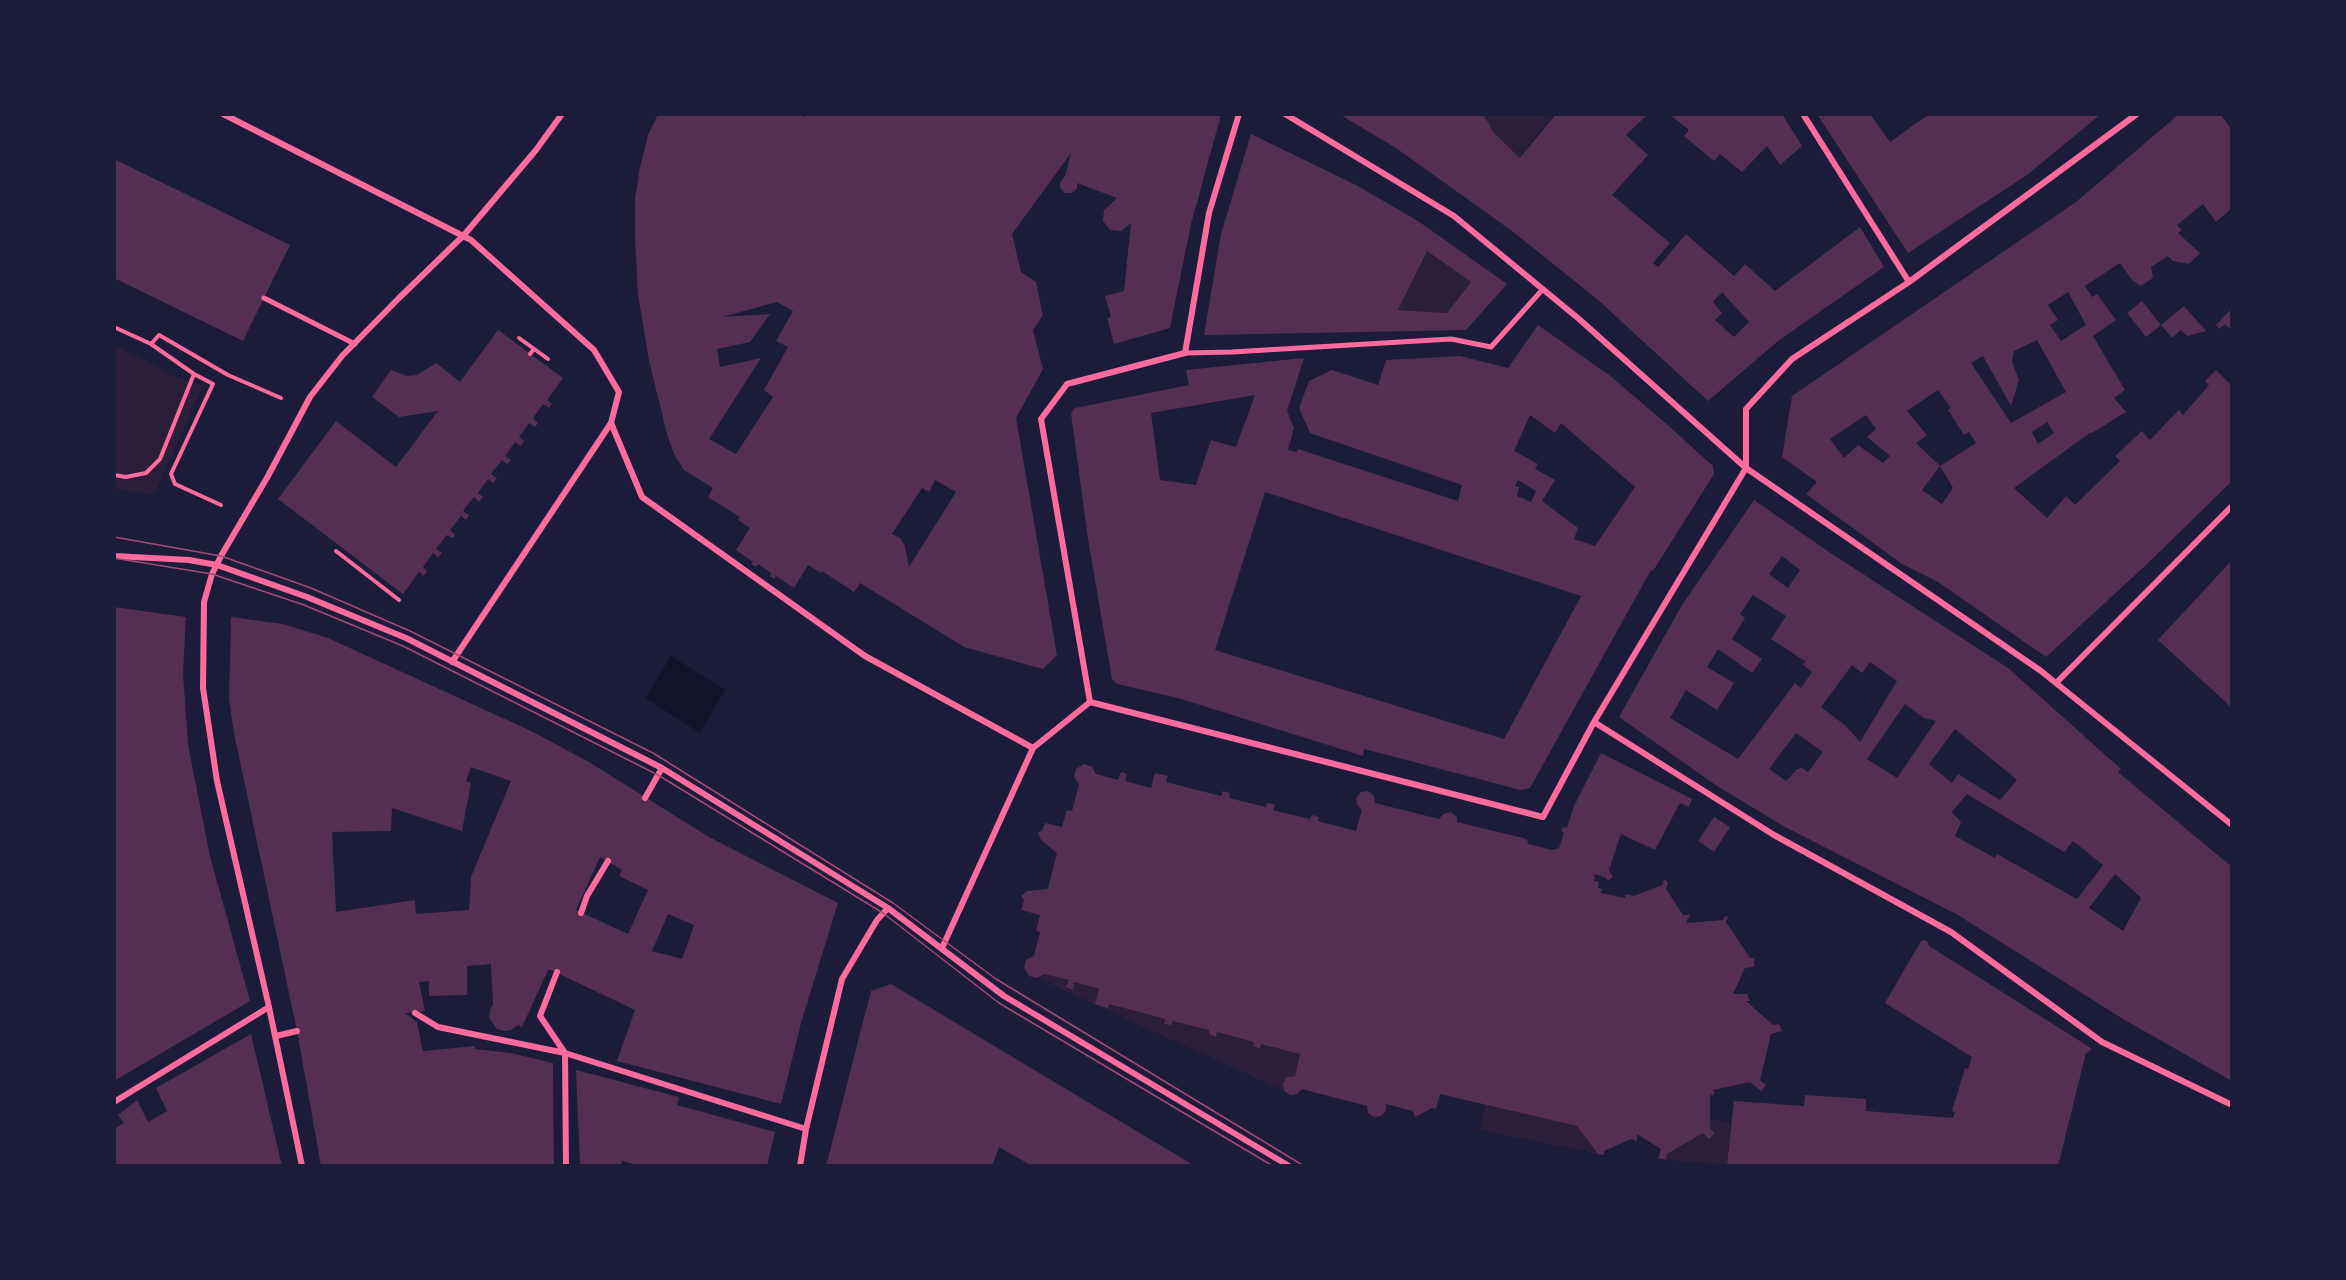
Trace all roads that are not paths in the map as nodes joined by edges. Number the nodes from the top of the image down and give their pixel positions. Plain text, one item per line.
1 (223, 114) edge
2 (561, 114) edge
3 (1239, 114) edge
4 (1285, 114) edge
5 (1803, 114) edge
6 (2137, 114) edge
7 (464, 235) junction
8 (1909, 282) junction
9 (1543, 289) junction
10 (264, 298) dead end
11 (355, 344) junction
12 (1185, 353) junction
13 (610, 423) junction
14 (1746, 468) junction
15 (2232, 506) edge
16 (114, 556) edge
17 (217, 565) junction
18 (452, 662) junction
19 (2056, 683) junction
20 (1090, 702) junction
21 (1594, 722) junction
22 (1033, 748) junction
23 (662, 768) junction
24 (645, 798) dead end
25 (2232, 825) edge
26 (608, 861) dead end
27 (888, 908) junction
28 (581, 912) dead end
29 (942, 948) junction
30 (557, 972) dead end
31 (269, 1007) junction
32 (416, 1013) dead end
33 (297, 1031) dead end
34 (276, 1036) junction
35 (565, 1053) junction
36 (114, 1102) edge
37 (2232, 1105) edge
38 (806, 1129) junction
39 (302, 1166) edge
40 (566, 1166) edge
41 (800, 1166) edge
42 (1289, 1166) edge

1 - 7 street
2 - 7 street
3 - 12 street
4 - 9 street
5 - 8 street
6 - 8 street
7 - 11 street
7 - 13 street
8 - 14 street
9 - 12 street
9 - 14 street
10 - 11 street
11 - 17 street
12 - 20 street
13 - 18 street
13 - 22 street
14 - 19 street
14 - 21 street
15 - 19 street
16 - 17 street
17 - 18 street
17 - 31 street
18 - 23 street
19 - 25 street
20 - 21 street
20 - 22 street
21 - 37 street
22 - 29 street
23 - 24 street
23 - 27 street
26 - 28 street
27 - 29 street
27 - 38 street
29 - 42 street
30 - 35 street
31 - 34 street
31 - 36 street
32 - 35 street
33 - 34 street
34 - 39 street
35 - 38 street
35 - 40 street
38 - 41 street

